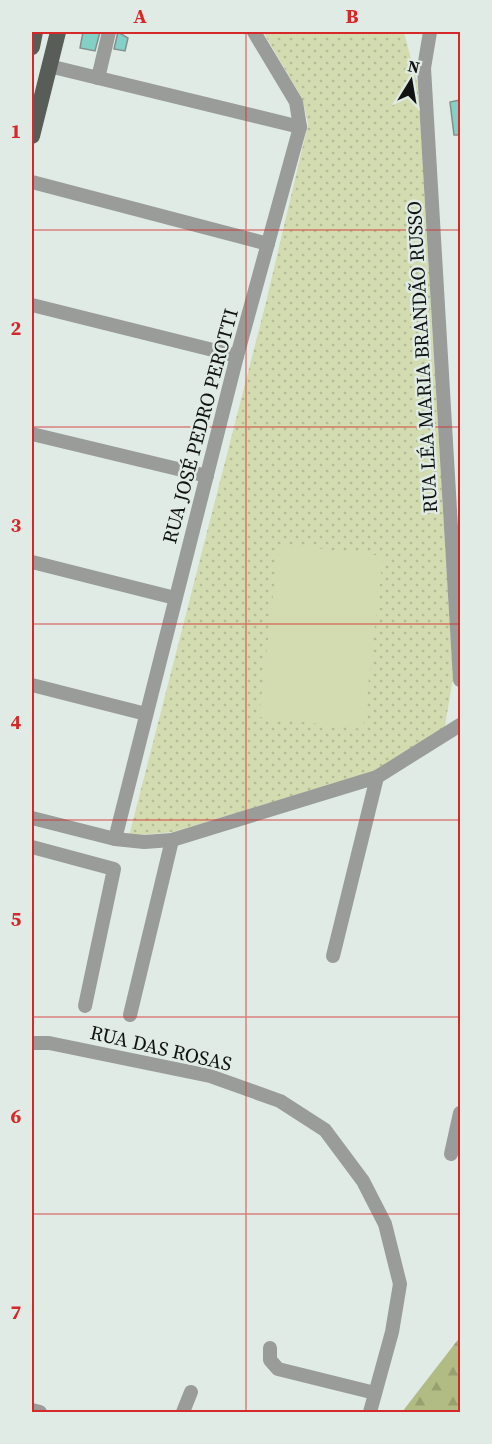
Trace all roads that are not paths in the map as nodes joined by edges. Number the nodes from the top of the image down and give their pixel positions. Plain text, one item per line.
1 (35, 32) edge
2 (58, 32) edge
3 (109, 32) edge
4 (254, 32) edge
5 (430, 32) edge
6 (32, 47) edge
7 (49, 66) junction
8 (98, 78) junction
9 (36, 104) edge
10 (300, 127) junction
11 (32, 136) edge
12 (32, 182) edge
13 (268, 244) junction
14 (32, 305) edge
15 (237, 356) junction
16 (32, 434) edge
17 (207, 476) junction
18 (32, 562) edge
19 (175, 598) junction
20 (460, 680) edge
21 (32, 685) edge
22 (146, 714) junction
23 (460, 726) edge
24 (377, 777) junction
25 (32, 818) edge
26 (115, 839) junction
27 (172, 840) junction
28 (32, 847) edge
29 (333, 956) dead end
30 (85, 1006) dead end
31 (130, 1015) dead end
32 (32, 1042) edge
33 (460, 1113) edge
34 (451, 1154) dead end
35 (270, 1348) dead end
36 (191, 1392) dead end
37 (375, 1393) junction
38 (32, 1410) edge
39 (40, 1413) edge
40 (183, 1413) edge
41 (370, 1413) edge

1 - 6 main road
2 - 7 main road
3 - 8 street
4 - 10 street, RUA JOSÉ PEDRO PEROTTI
5 - 20 street, RUA LÉA MARIA BRANDÃO RUSSO
7 - 8 street
7 - 9 main road
8 - 10 street
9 - 11 main road
10 - 13 street, RUA JOSÉ PEDRO PEROTTI
12 - 13 street
13 - 15 street, RUA JOSÉ PEDRO PEROTTI
14 - 15 street
15 - 17 street, RUA JOSÉ PEDRO PEROTTI
16 - 17 street
17 - 19 street, RUA JOSÉ PEDRO PEROTTI
18 - 19 street
19 - 22 street, RUA JOSÉ PEDRO PEROTTI
21 - 22 street
22 - 26 street, RUA JOSÉ PEDRO PEROTTI
23 - 24 street
24 - 27 street
24 - 29 street
25 - 26 street
26 - 27 street
27 - 31 street
28 - 30 street
32 - 37 street, RUA DAS ROSAS
33 - 34 street
35 - 37 street
36 - 40 street
37 - 41 street, RUA DAS ROSAS
38 - 39 street

